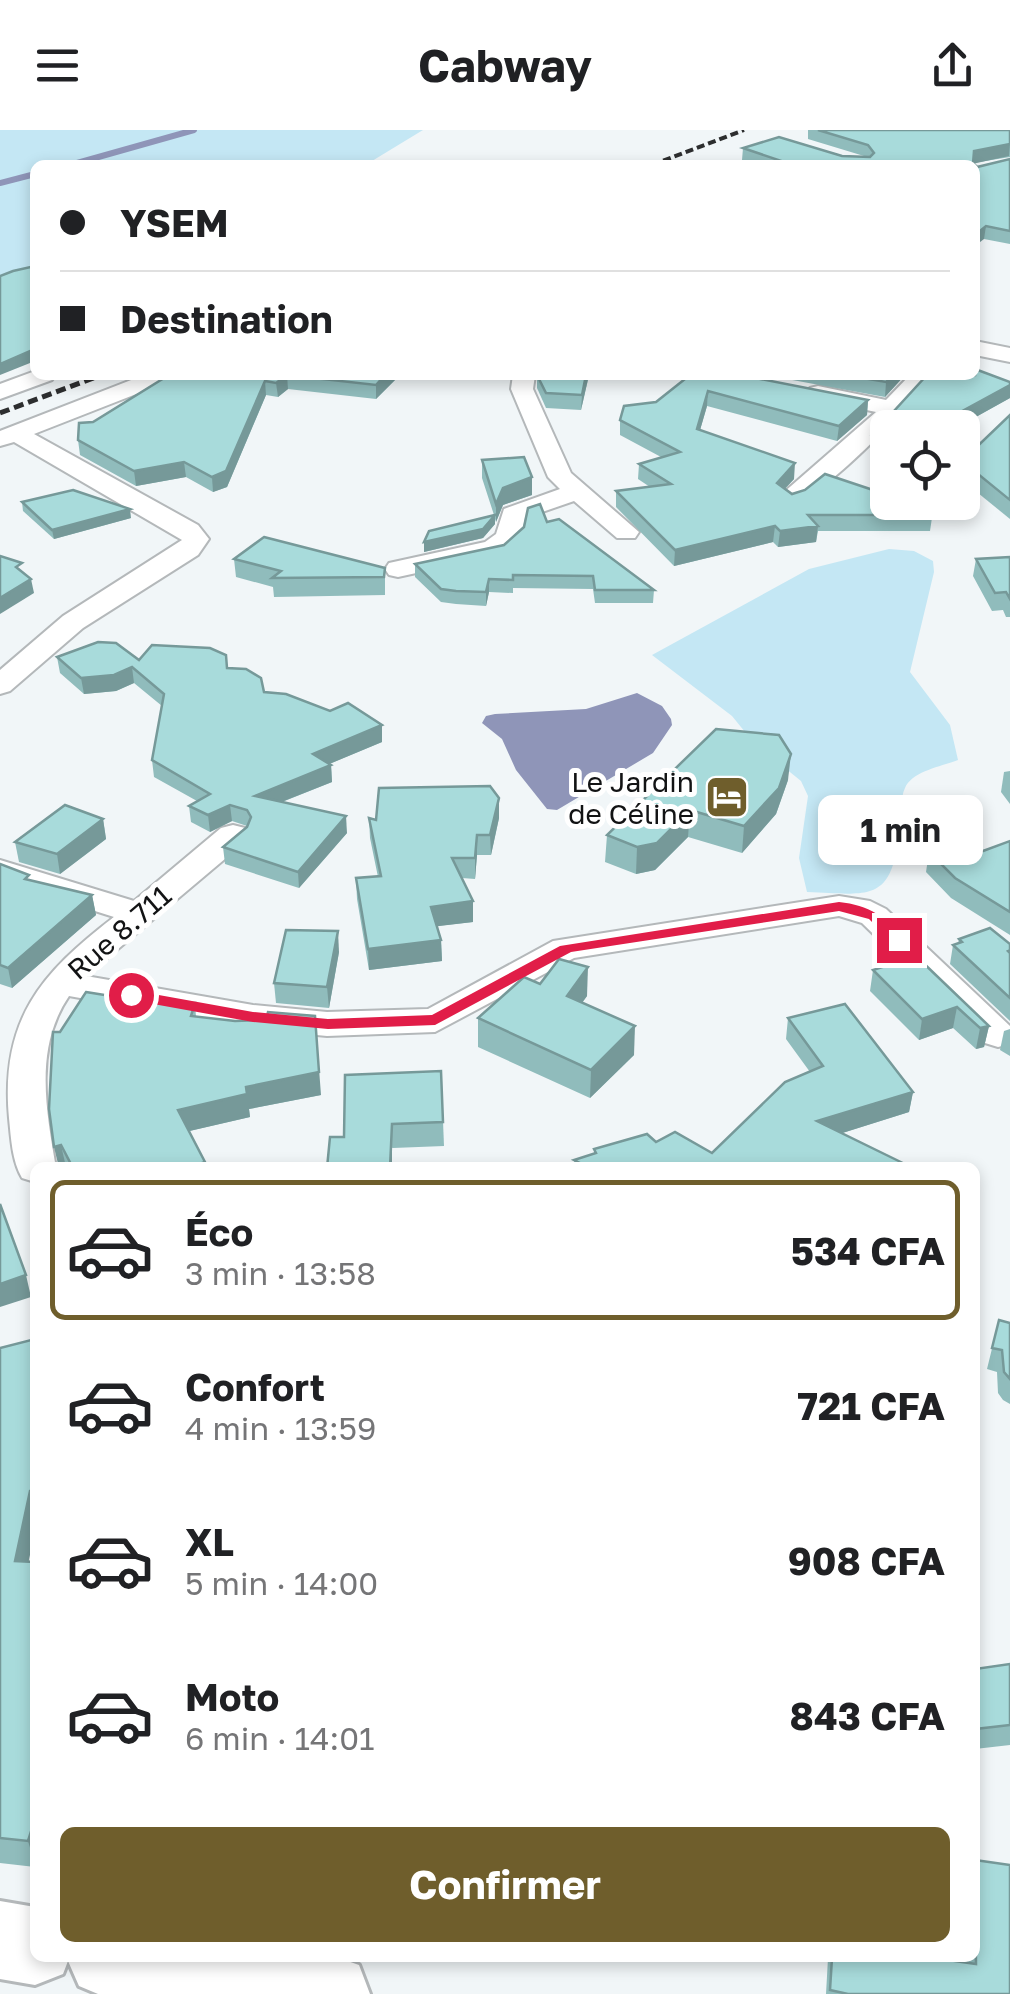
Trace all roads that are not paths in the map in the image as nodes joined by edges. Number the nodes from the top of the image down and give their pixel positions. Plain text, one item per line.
1 (980, 349) edge
2 (1010, 355) edge
3 (31, 380) edge
4 (151, 380) edge
5 (523, 380) edge
6 (917, 380) edge
7 (796, 389) edge
8 (0, 392) edge
9 (889, 408) junction
10 (7, 436) edge
11 (576, 492) junction
12 (792, 498) edge
13 (626, 532) dead end
14 (398, 569) dead end
15 (0, 686) edge
16 (233, 835) edge
17 (0, 870) edge
18 (139, 914) junction
19 (60, 983) junction
20 (998, 1034) dead end
21 (35, 1162) edge
22 (0, 1940) edge
23 (30, 1945) edge
24 (144, 1973) edge
25 (330, 1994) edge

1 - 2 street
3 - 8 street
4 - 10 street
5 - 11 street
6 - 9 street
7 - 9 street
9 - 12 street
10 - 15 street
11 - 13 street
11 - 14 street
16 - 18 street, Rue 8.711
17 - 18 street
18 - 19 street, Rue 8.711
19 - 20 street
19 - 21 street, Rue 8.711
22 - 23 main road
24 - 25 main road

